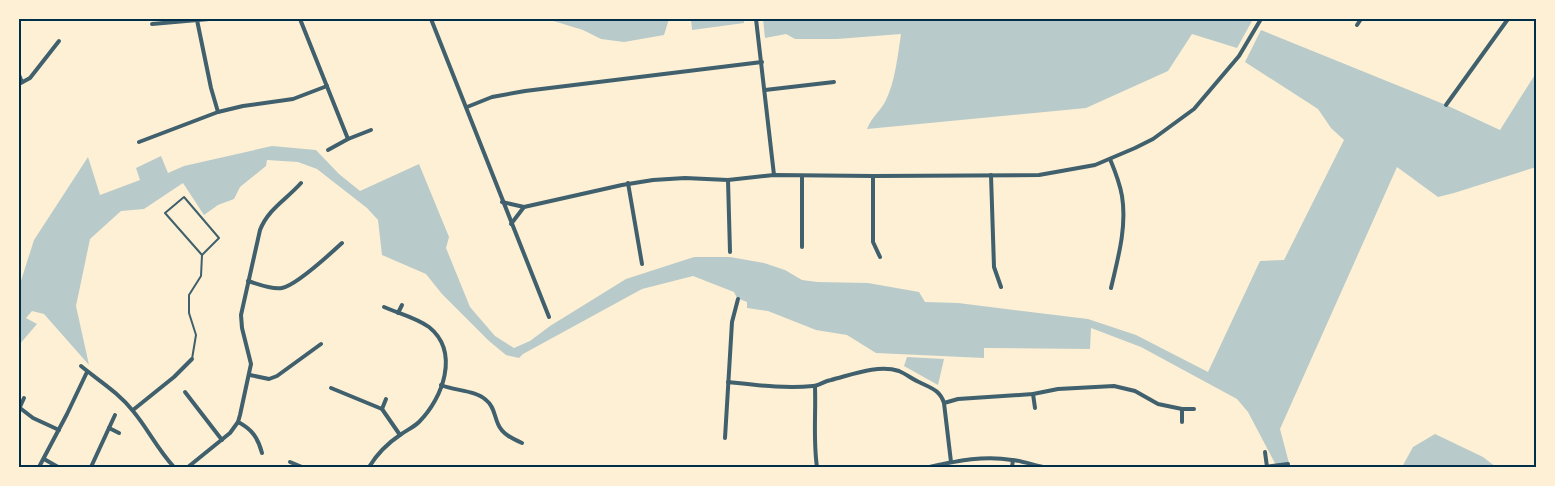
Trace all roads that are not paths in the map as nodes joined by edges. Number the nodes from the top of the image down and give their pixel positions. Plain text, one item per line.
1 (208, 19) edge
2 (300, 19) edge
3 (431, 19) edge
4 (756, 19) edge
5 (1261, 19) edge
6 (1361, 19) edge
7 (1508, 19) edge
8 (197, 20) junction
9 (152, 24) dead end
10 (1357, 25) dead end
11 (59, 41) dead end
12 (762, 62) junction
13 (19, 75) edge
14 (834, 82) dead end
15 (20, 83) edge
16 (327, 86) junction
17 (765, 90) junction
18 (1446, 105) dead end
19 (466, 107) junction
20 (218, 112) junction
21 (371, 130) dead end
22 (348, 139) junction
23 (139, 142) dead end
24 (328, 150) dead end
25 (1110, 159) junction
26 (774, 175) junction
27 (991, 175) junction
28 (802, 176) junction
29 (873, 176) junction
30 (728, 180) junction
31 (301, 183) dead end
32 (628, 183) junction
33 (502, 202) junction
34 (524, 207) junction
35 (511, 224) junction
36 (342, 243) dead end
37 (802, 247) dead end
38 (730, 252) dead end
39 (202, 255) junction
40 (880, 257) dead end
41 (642, 264) dead end
42 (248, 281) junction
43 (1000, 287) dead end
44 (1111, 288) dead end
45 (738, 299) dead end
46 (402, 305) dead end
47 (384, 307) dead end
48 (398, 313) junction
49 (548, 317) dead end
50 (321, 344) dead end
51 (192, 359) joint
52 (81, 366) dead end
53 (87, 372) junction
54 (250, 375) junction
55 (728, 382) junction
56 (441, 385) junction
57 (816, 386) junction
58 (331, 388) dead end
59 (185, 392) dead end
60 (1033, 394) junction
61 (24, 398) dead end
62 (386, 399) dead end
63 (944, 403) junction
64 (19, 408) edge
65 (1035, 408) dead end
66 (382, 409) junction
67 (1182, 409) junction
68 (1194, 409) dead end
69 (133, 410) junction
70 (115, 415) dead end
71 (238, 422) junction
72 (1182, 422) dead end
73 (109, 428) junction
74 (59, 430) junction
75 (119, 433) dead end
76 (400, 435) junction
77 (725, 438) dead end
78 (222, 440) junction
79 (522, 443) dead end
80 (1265, 452) dead end
81 (262, 453) dead end
82 (44, 459) junction
83 (1013, 460) junction
84 (290, 462) dead end
85 (951, 462) junction
86 (1288, 464) dead end
87 (39, 467) edge
88 (58, 467) edge
89 (91, 467) edge
90 (174, 467) edge
91 (188, 467) edge
92 (302, 467) edge
93 (369, 467) edge
94 (817, 467) edge
95 (929, 467) edge
96 (1012, 467) edge
97 (1043, 467) edge
98 (1266, 467) edge

1 - 8 street
2 - 16 street
3 - 19 street
4 - 12 street
5 - 25 street
6 - 10 street
7 - 18 street
8 - 9 street
8 - 20 street
11 - 15 street
12 - 17 street
12 - 19 street
13 - 15 street
14 - 17 street
16 - 20 street
16 - 22 street
17 - 26 street
19 - 33 street
20 - 23 street
21 - 22 street
22 - 24 street
25 - 27 street
25 - 44 street
26 - 28 street
26 - 30 street
27 - 29 street
27 - 43 street
28 - 29 street
28 - 37 street
29 - 40 street
30 - 32 street
30 - 38 street
31 - 42 street
32 - 34 street
32 - 41 street
33 - 34 street
33 - 35 street
34 - 35 street
35 - 49 street
36 - 42 street
39 - 39 lane
39 - 51 lane
42 - 54 street
45 - 55 street
46 - 48 street
47 - 48 street
48 - 56 street
50 - 54 street
51 - 69 street
52 - 53 street
53 - 69 street
53 - 74 street
54 - 71 street
55 - 57 street
55 - 77 street
56 - 76 street
56 - 79 street
57 - 63 street
57 - 94 street
58 - 66 street
59 - 78 street
60 - 63 street
60 - 65 street
60 - 67 street
61 - 64 street
62 - 66 street
63 - 85 street
64 - 74 street
66 - 76 street
67 - 68 street
67 - 72 street
69 - 90 street
70 - 73 street
71 - 78 street
71 - 81 street
73 - 75 street
73 - 89 street
74 - 82 street
76 - 93 street
78 - 91 street
80 - 98 street
82 - 87 street
82 - 88 street
83 - 85 street
83 - 96 street
83 - 97 street
84 - 92 street
85 - 95 street
86 - 98 street

